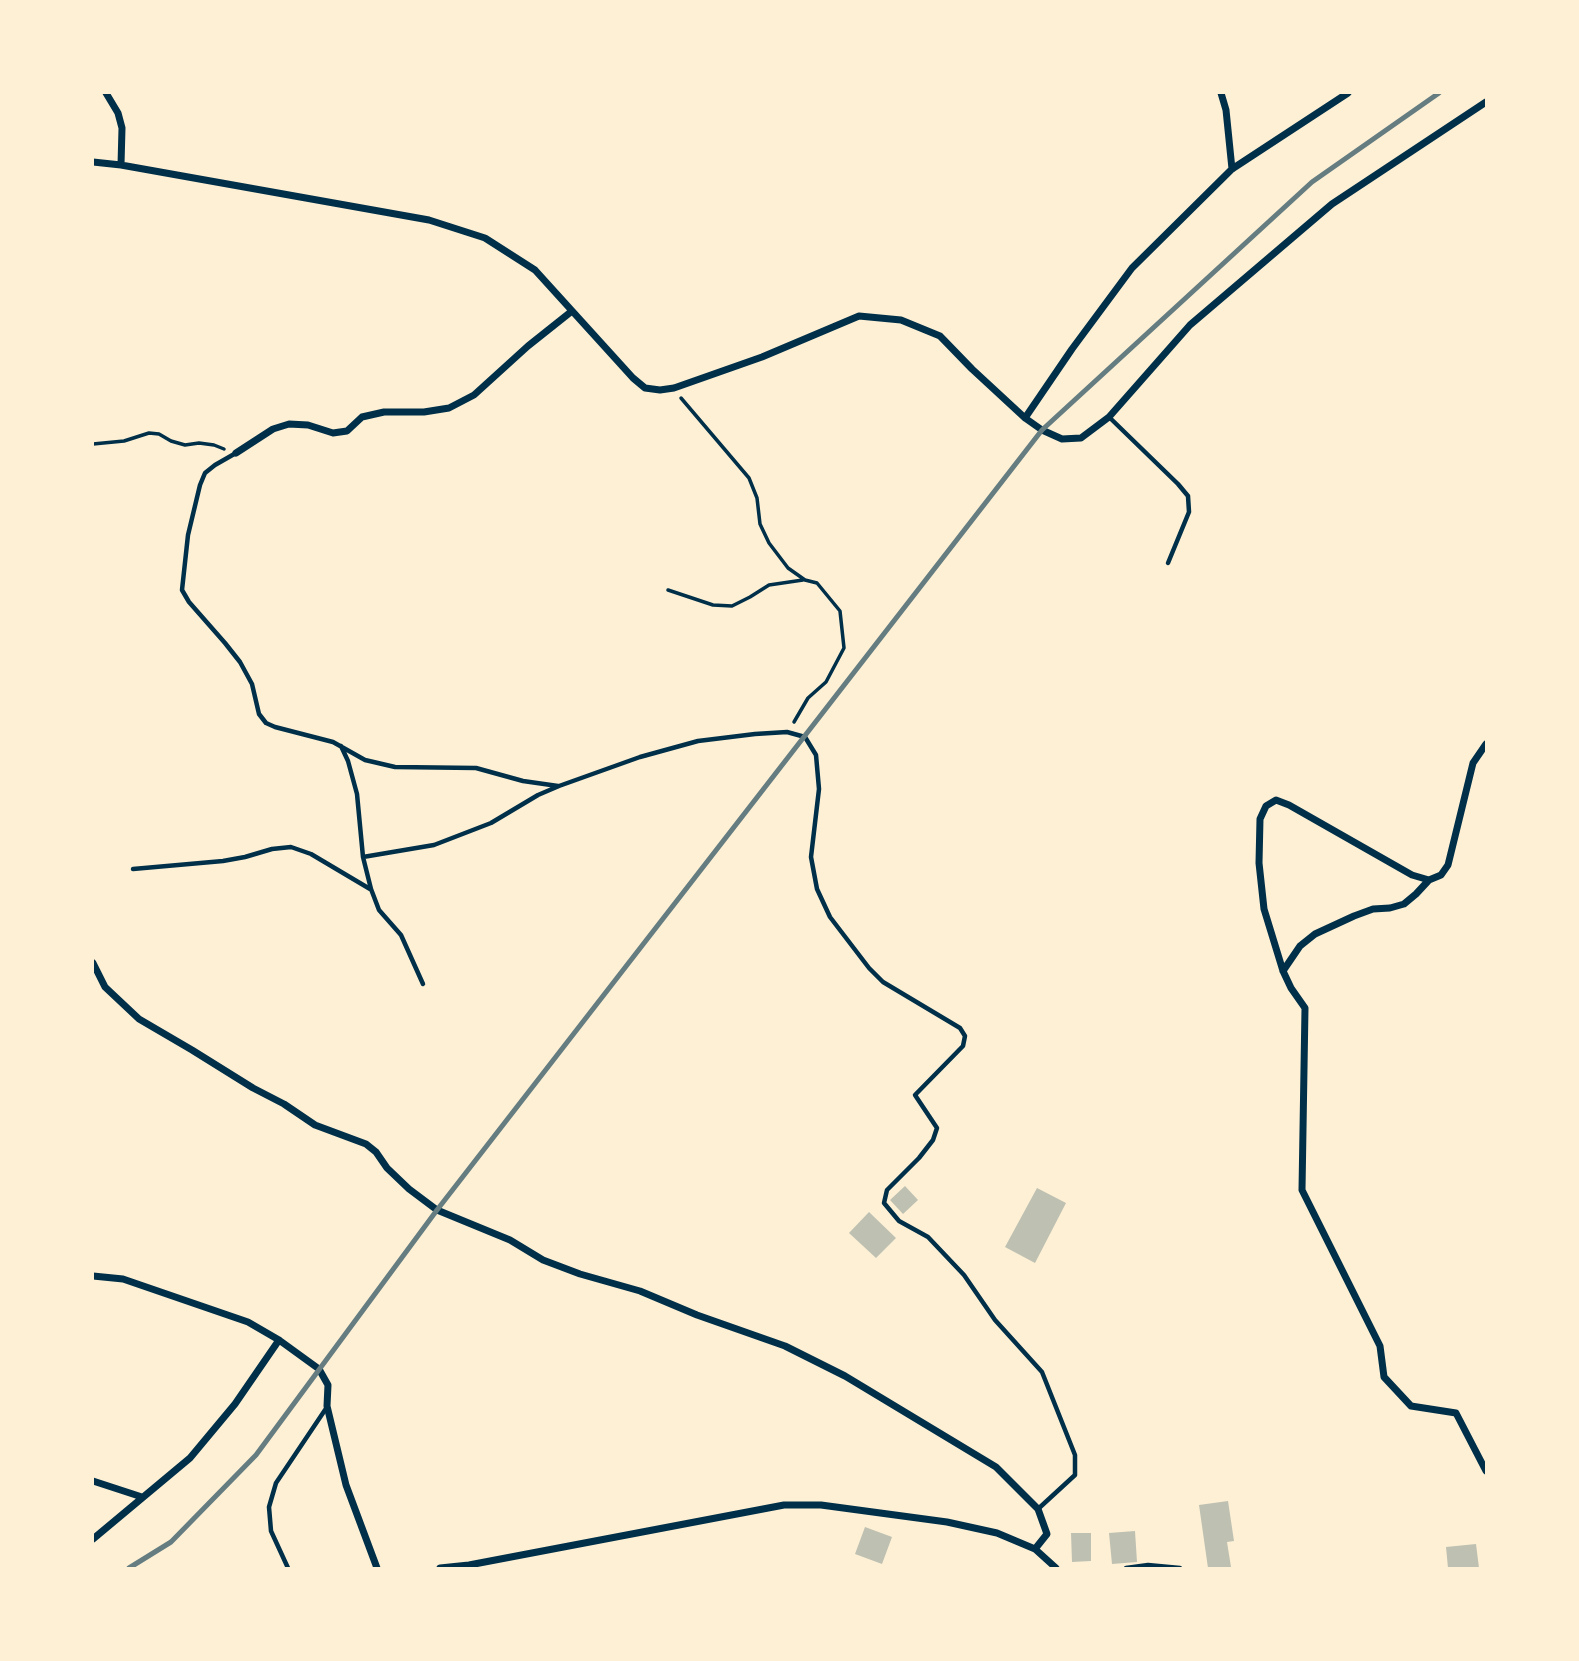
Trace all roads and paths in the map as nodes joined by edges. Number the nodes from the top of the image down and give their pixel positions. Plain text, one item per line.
1 (106, 93) edge
2 (1221, 93) edge
3 (1348, 93) edge
4 (1486, 102) edge
5 (93, 162) edge
6 (121, 165) junction
7 (1232, 169) junction
8 (572, 311) junction
9 (674, 388) junction
10 (1109, 417) junction
11 (1025, 418) junction
12 (93, 444) edge
13 (236, 453) junction
14 (1168, 563) dead end
15 (805, 580) junction
16 (668, 590) dead end
17 (787, 732) junction
18 (1486, 744) edge
19 (341, 745) junction
20 (559, 786) junction
21 (363, 857) junction
22 (133, 869) dead end
23 (1429, 880) junction
24 (371, 890) junction
25 (93, 963) edge
26 (1283, 971) junction
27 (423, 985) dead end
28 (93, 1276) edge
29 (279, 1340) junction
30 (327, 1406) junction
31 (1486, 1471) edge
32 (93, 1481) edge
33 (142, 1497) junction
34 (1038, 1509) junction
35 (93, 1539) edge
36 (1035, 1549) junction
37 (471, 1566) edge
38 (288, 1568) edge
39 (377, 1568) edge
40 (440, 1568) edge
41 (1056, 1568) edge
42 (1126, 1568) edge
43 (1180, 1568) edge

1 - 6 street
2 - 7 street
3 - 7 street
4 - 10 street
5 - 6 street
6 - 8 street
7 - 11 street
8 - 9 street
8 - 13 street
9 - 11 street
9 - 15 path
10 - 11 street
10 - 14 lane
12 - 13 path
13 - 19 lane
15 - 16 path
15 - 17 path
17 - 20 lane
17 - 34 lane
18 - 23 street
19 - 20 lane
19 - 21 lane
20 - 21 lane
21 - 24 lane
22 - 24 lane
23 - 26 street
23 - 26 street
24 - 27 lane
25 - 34 street
26 - 31 street
28 - 29 street
29 - 30 street
29 - 33 street
30 - 38 lane
30 - 39 street
32 - 33 street
33 - 35 street
34 - 36 street
36 - 37 street
36 - 41 street
37 - 40 street
42 - 43 lane

